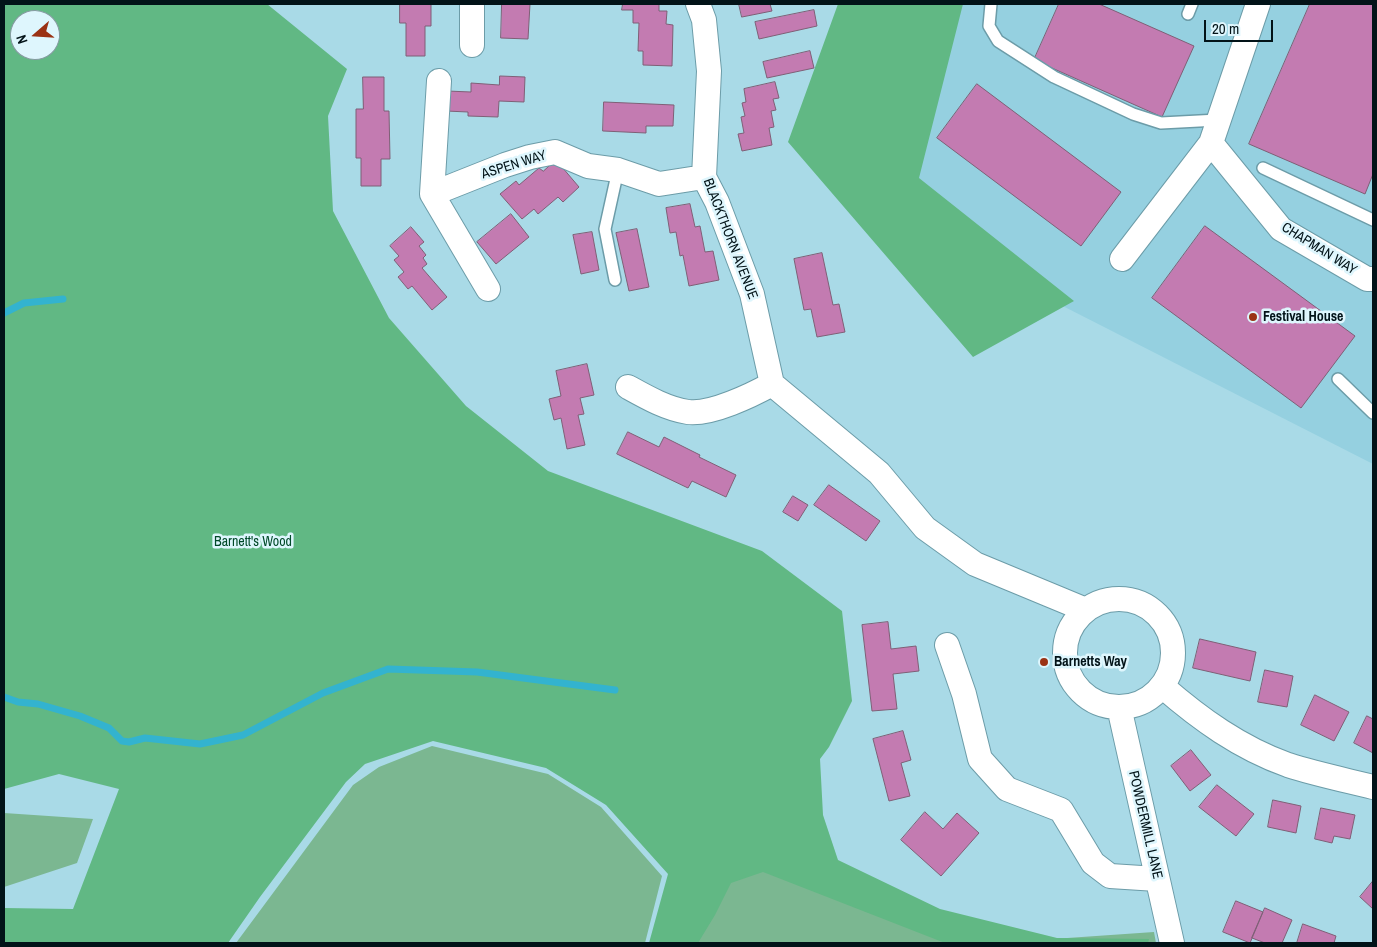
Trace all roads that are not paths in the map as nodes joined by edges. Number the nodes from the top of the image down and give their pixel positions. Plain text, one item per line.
1 (472, 4) edge
2 (698, 4) edge
3 (991, 4) edge
4 (1258, 4) edge
5 (472, 45) dead end
6 (439, 81) dead end
7 (1218, 120) junction
8 (1211, 143) junction
9 (1264, 168) dead end
10 (618, 170) junction
11 (704, 177) junction
12 (432, 194) junction
13 (1373, 220) edge
14 (1122, 259) dead end
15 (1373, 279) edge
16 (616, 280) dead end
17 (488, 289) dead end
18 (1338, 379) dead end
19 (772, 384) junction
20 (628, 387) dead end
21 (1373, 413) edge
22 (1086, 610) junction
23 (947, 645) dead end
24 (1162, 686) junction
25 (1119, 707) junction
26 (1373, 787) edge
27 (1157, 879) junction
28 (1172, 943) edge

1 - 5 street
2 - 11 street, BLACKTHORN AVENUE
3 - 7 lane
4 - 7 street
6 - 12 street
7 - 8 street
8 - 14 street
8 - 15 street, CHAPMAN WAY
9 - 13 lane
10 - 11 street, ASPEN WAY
10 - 12 street, ASPEN WAY
10 - 16 lane
11 - 19 street, BLACKTHORN AVENUE
12 - 17 street
18 - 21 lane
19 - 20 street
19 - 22 street
22 - 24 street
22 - 25 street
23 - 27 street
24 - 25 street
24 - 26 street
25 - 27 street, POWDERMILL LANE
27 - 28 street, POWDERMILL LANE

